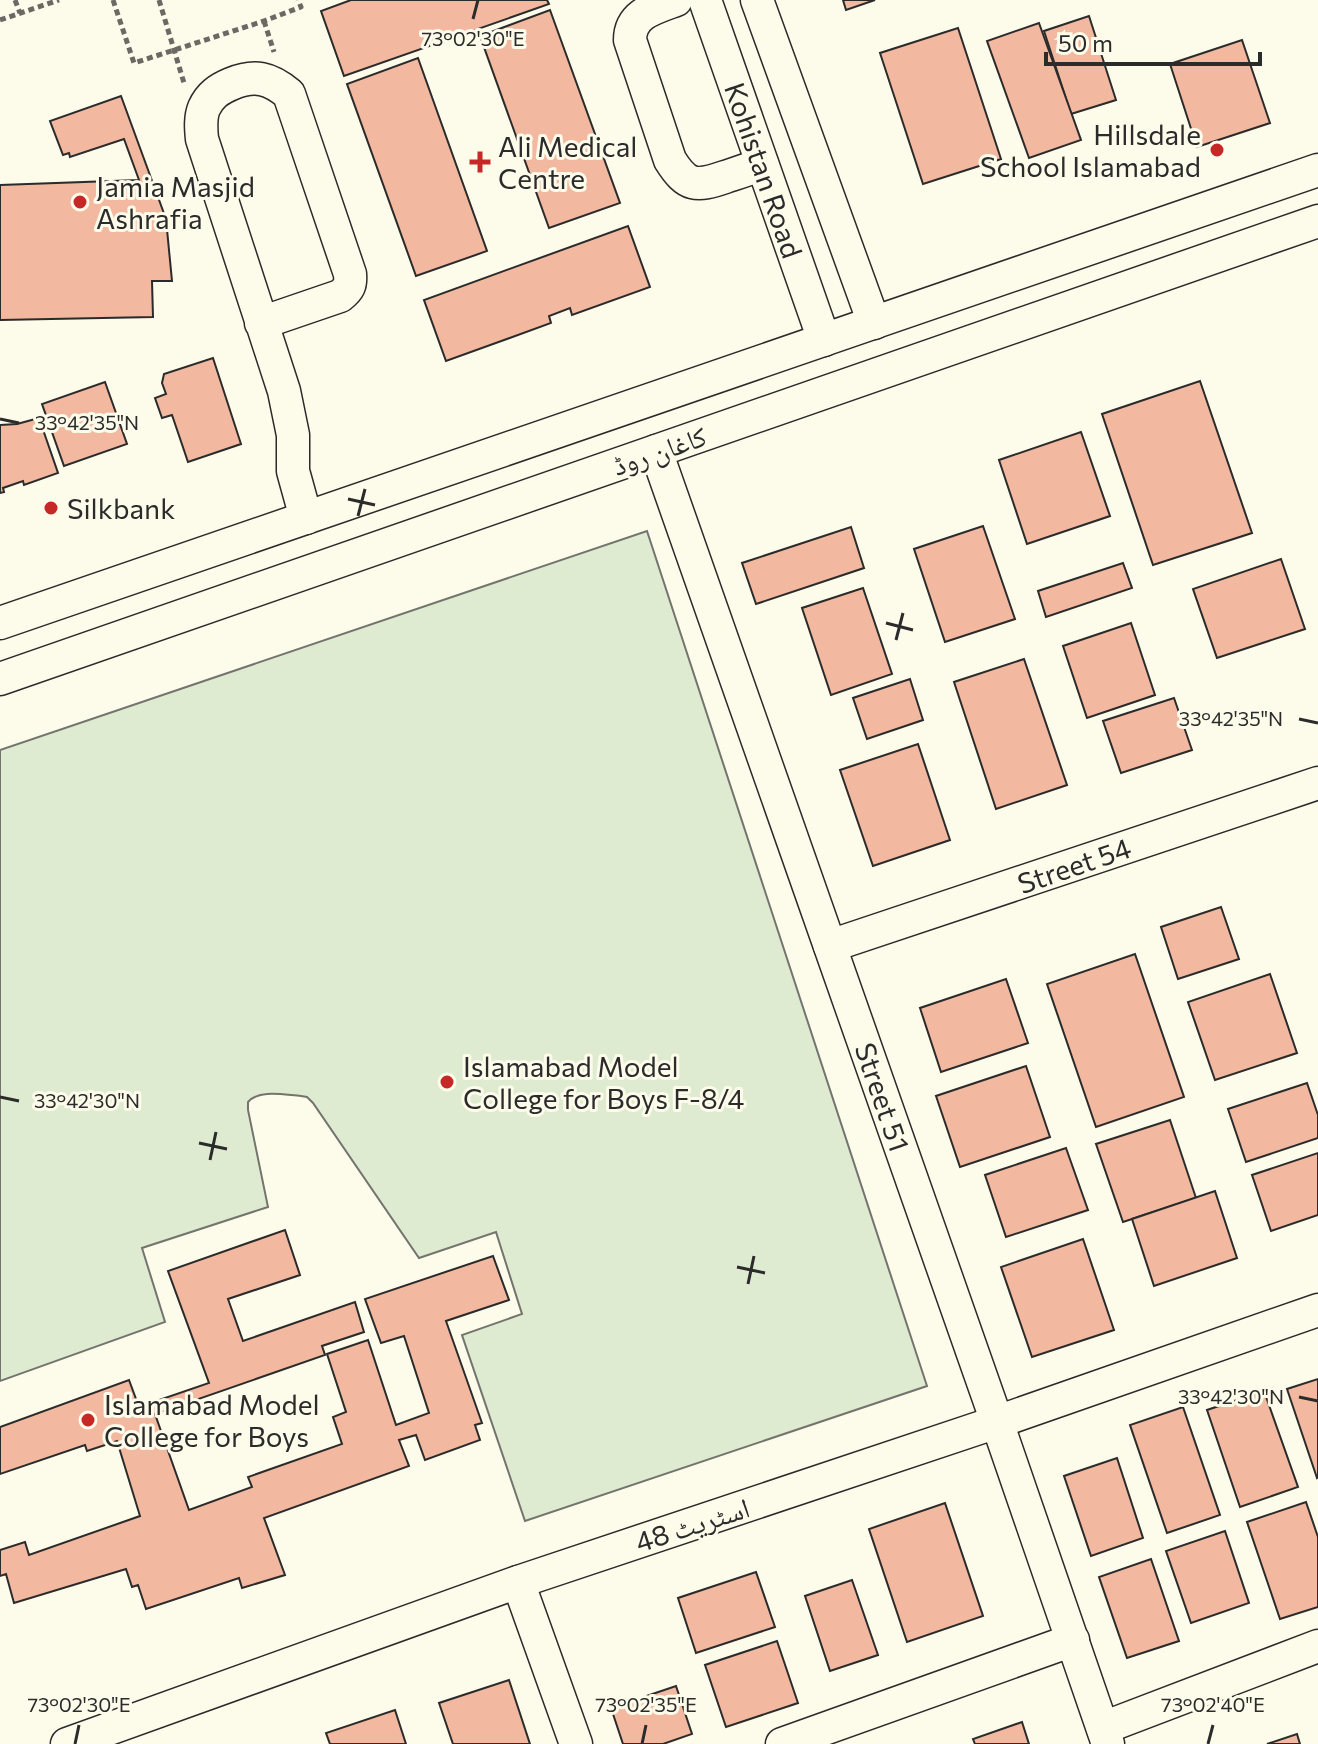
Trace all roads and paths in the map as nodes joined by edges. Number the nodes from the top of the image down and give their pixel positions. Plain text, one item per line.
1 (15, 0) edge
2 (59, 0) edge
3 (113, 0) edge
4 (159, 0) edge
5 (298, 0) edge
6 (676, 0) edge
7 (705, 0) edge
8 (757, 0) edge
9 (20, 13) junction
10 (0, 20) edge
11 (174, 50) junction
12 (188, 95) dead end
13 (762, 164) junction
14 (1318, 170) edge
15 (1318, 221) edge
16 (261, 323) junction
17 (874, 323) junction
18 (824, 340) junction
19 (656, 451) junction
20 (301, 520) junction
21 (313, 570) junction
22 (0, 623) edge
23 (0, 679) edge
24 (1318, 783) edge
25 (830, 946) junction
26 (1318, 1310) edge
27 (997, 1422) junction
28 (518, 1582) junction
29 (1073, 1640) junction
30 (1318, 1646) edge
31 (1105, 1736) edge
32 (67, 1744) edge
33 (576, 1744) edge
34 (782, 1744) edge

1 - 9 path
2 - 9 path
3 - 11 path
4 - 11 path
5 - 11 path
6 - 13 street
7 - 13 street, Kohistan Road
8 - 17 street, Kohistan Road
9 - 10 path
11 - 12 path
13 - 18 street, Kohistan Road
14 - 17 street, کاغان روڈ
15 - 19 street, کاغان روڈ
16 - 16 street
16 - 20 street
17 - 18 street, کاغان روڈ
18 - 20 street, کاغان روڈ
19 - 21 street, کاغان روڈ
19 - 25 street, Street 51
20 - 21 street
20 - 22 street, کاغان روڈ
21 - 23 street, کاغان روڈ
24 - 25 street, Street 54
25 - 27 street, Street 51
26 - 27 street, اسٹریٹ 48
27 - 28 street, اسٹریٹ 48
27 - 29 street, Street 51
28 - 32 street, اسٹریٹ 48
28 - 33 street
29 - 31 street, Street 51
29 - 34 street
30 - 31 street

